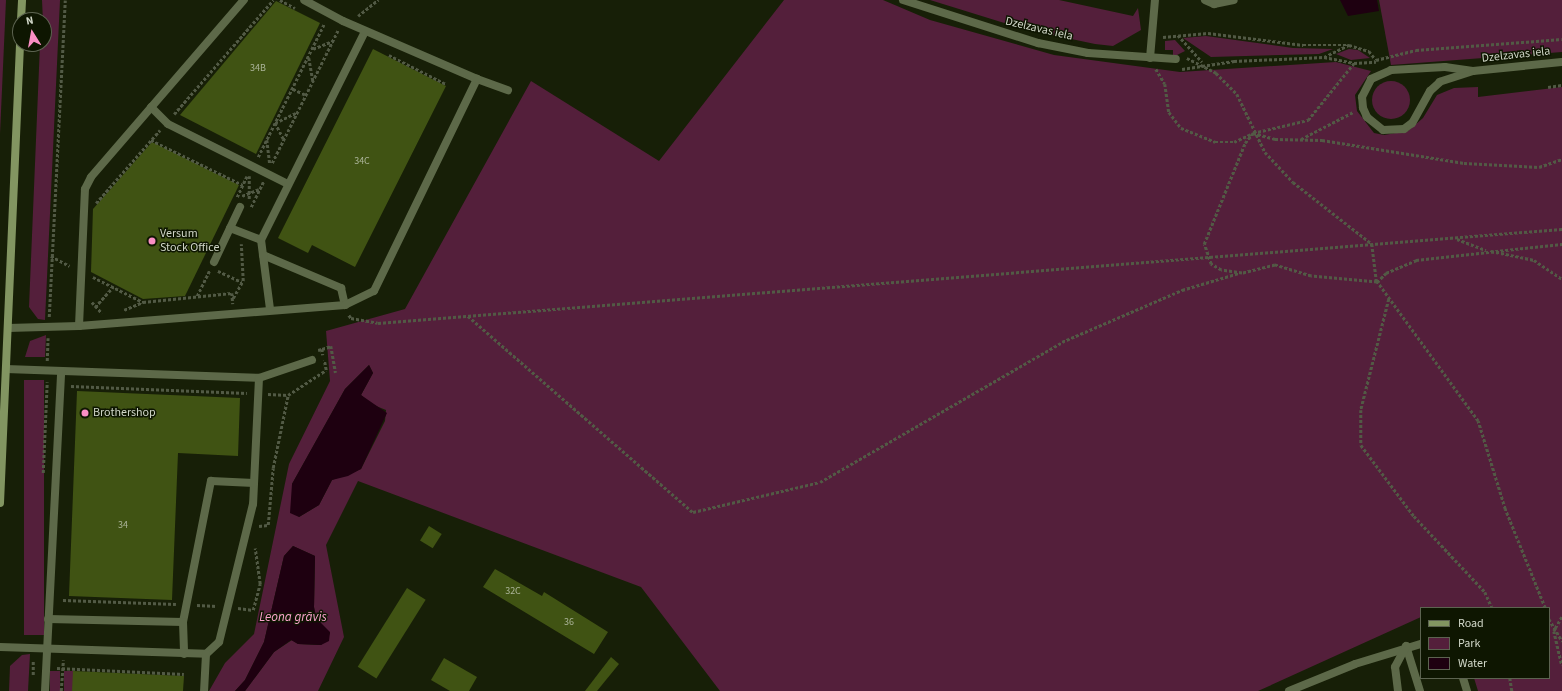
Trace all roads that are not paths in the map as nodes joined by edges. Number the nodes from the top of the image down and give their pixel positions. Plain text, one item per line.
1 (22, 0) edge
2 (244, 0) edge
3 (304, 0) edge
4 (903, 0) edge
5 (1155, 0) edge
6 (1205, 0) edge
7 (1234, 0) edge
8 (21, 12) edge
9 (365, 31) junction
10 (20, 52) edge
11 (1150, 58) junction
12 (1176, 58) road end
13 (1562, 62) edge
14 (1472, 71) junction
15 (477, 79) junction
16 (508, 90) dead end
17 (151, 107) junction
18 (288, 184) junction
19 (238, 203) road end
20 (230, 228) junction
21 (261, 240) junction
22 (264, 255) junction
23 (214, 262) dead end
24 (345, 305) junction
25 (270, 309) junction
26 (79, 326) junction
27 (8, 328) junction
28 (312, 360) road end
29 (6, 369) junction
30 (61, 371) junction
31 (259, 378) junction
32 (254, 483) junction
33 (0, 503) edge
34 (48, 619) junction
35 (184, 622) junction
36 (1420, 644) edge
37 (0, 646) edge
38 (1406, 646) junction
39 (47, 648) junction
40 (184, 654) junction
41 (206, 654) junction
42 (1463, 679) edge
43 (45, 691) edge
44 (204, 691) edge
45 (1289, 691) edge
46 (1398, 691) edge
47 (1420, 691) edge
48 (1467, 691) edge

1 - 8 main road
2 - 17 street
3 - 9 street
4 - 11 street, Dzelzavas iela
5 - 11 street
6 - 7 street
9 - 15 street
9 - 18 street
10 - 27 main road
11 - 12 street, Dzelzavas iela
13 - 14 street, Dzelzavas iela
14 - 14 street, Dzelzavas iela
15 - 16 street
15 - 24 street
17 - 18 street
17 - 26 street
18 - 21 street
19 - 20 street
20 - 21 street
20 - 23 street
21 - 22 street
22 - 24 street
22 - 25 street
24 - 25 street
25 - 26 street
26 - 27 street
27 - 29 main road
28 - 31 street
29 - 30 street
29 - 33 main road
30 - 31 street
30 - 34 street
31 - 32 street
32 - 35 street
32 - 41 street
34 - 35 street
34 - 39 street
35 - 40 street
36 - 38 street
37 - 39 street
38 - 45 street
38 - 46 street
38 - 47 street
39 - 40 street
39 - 43 street
40 - 41 street
41 - 44 street
42 - 48 street

